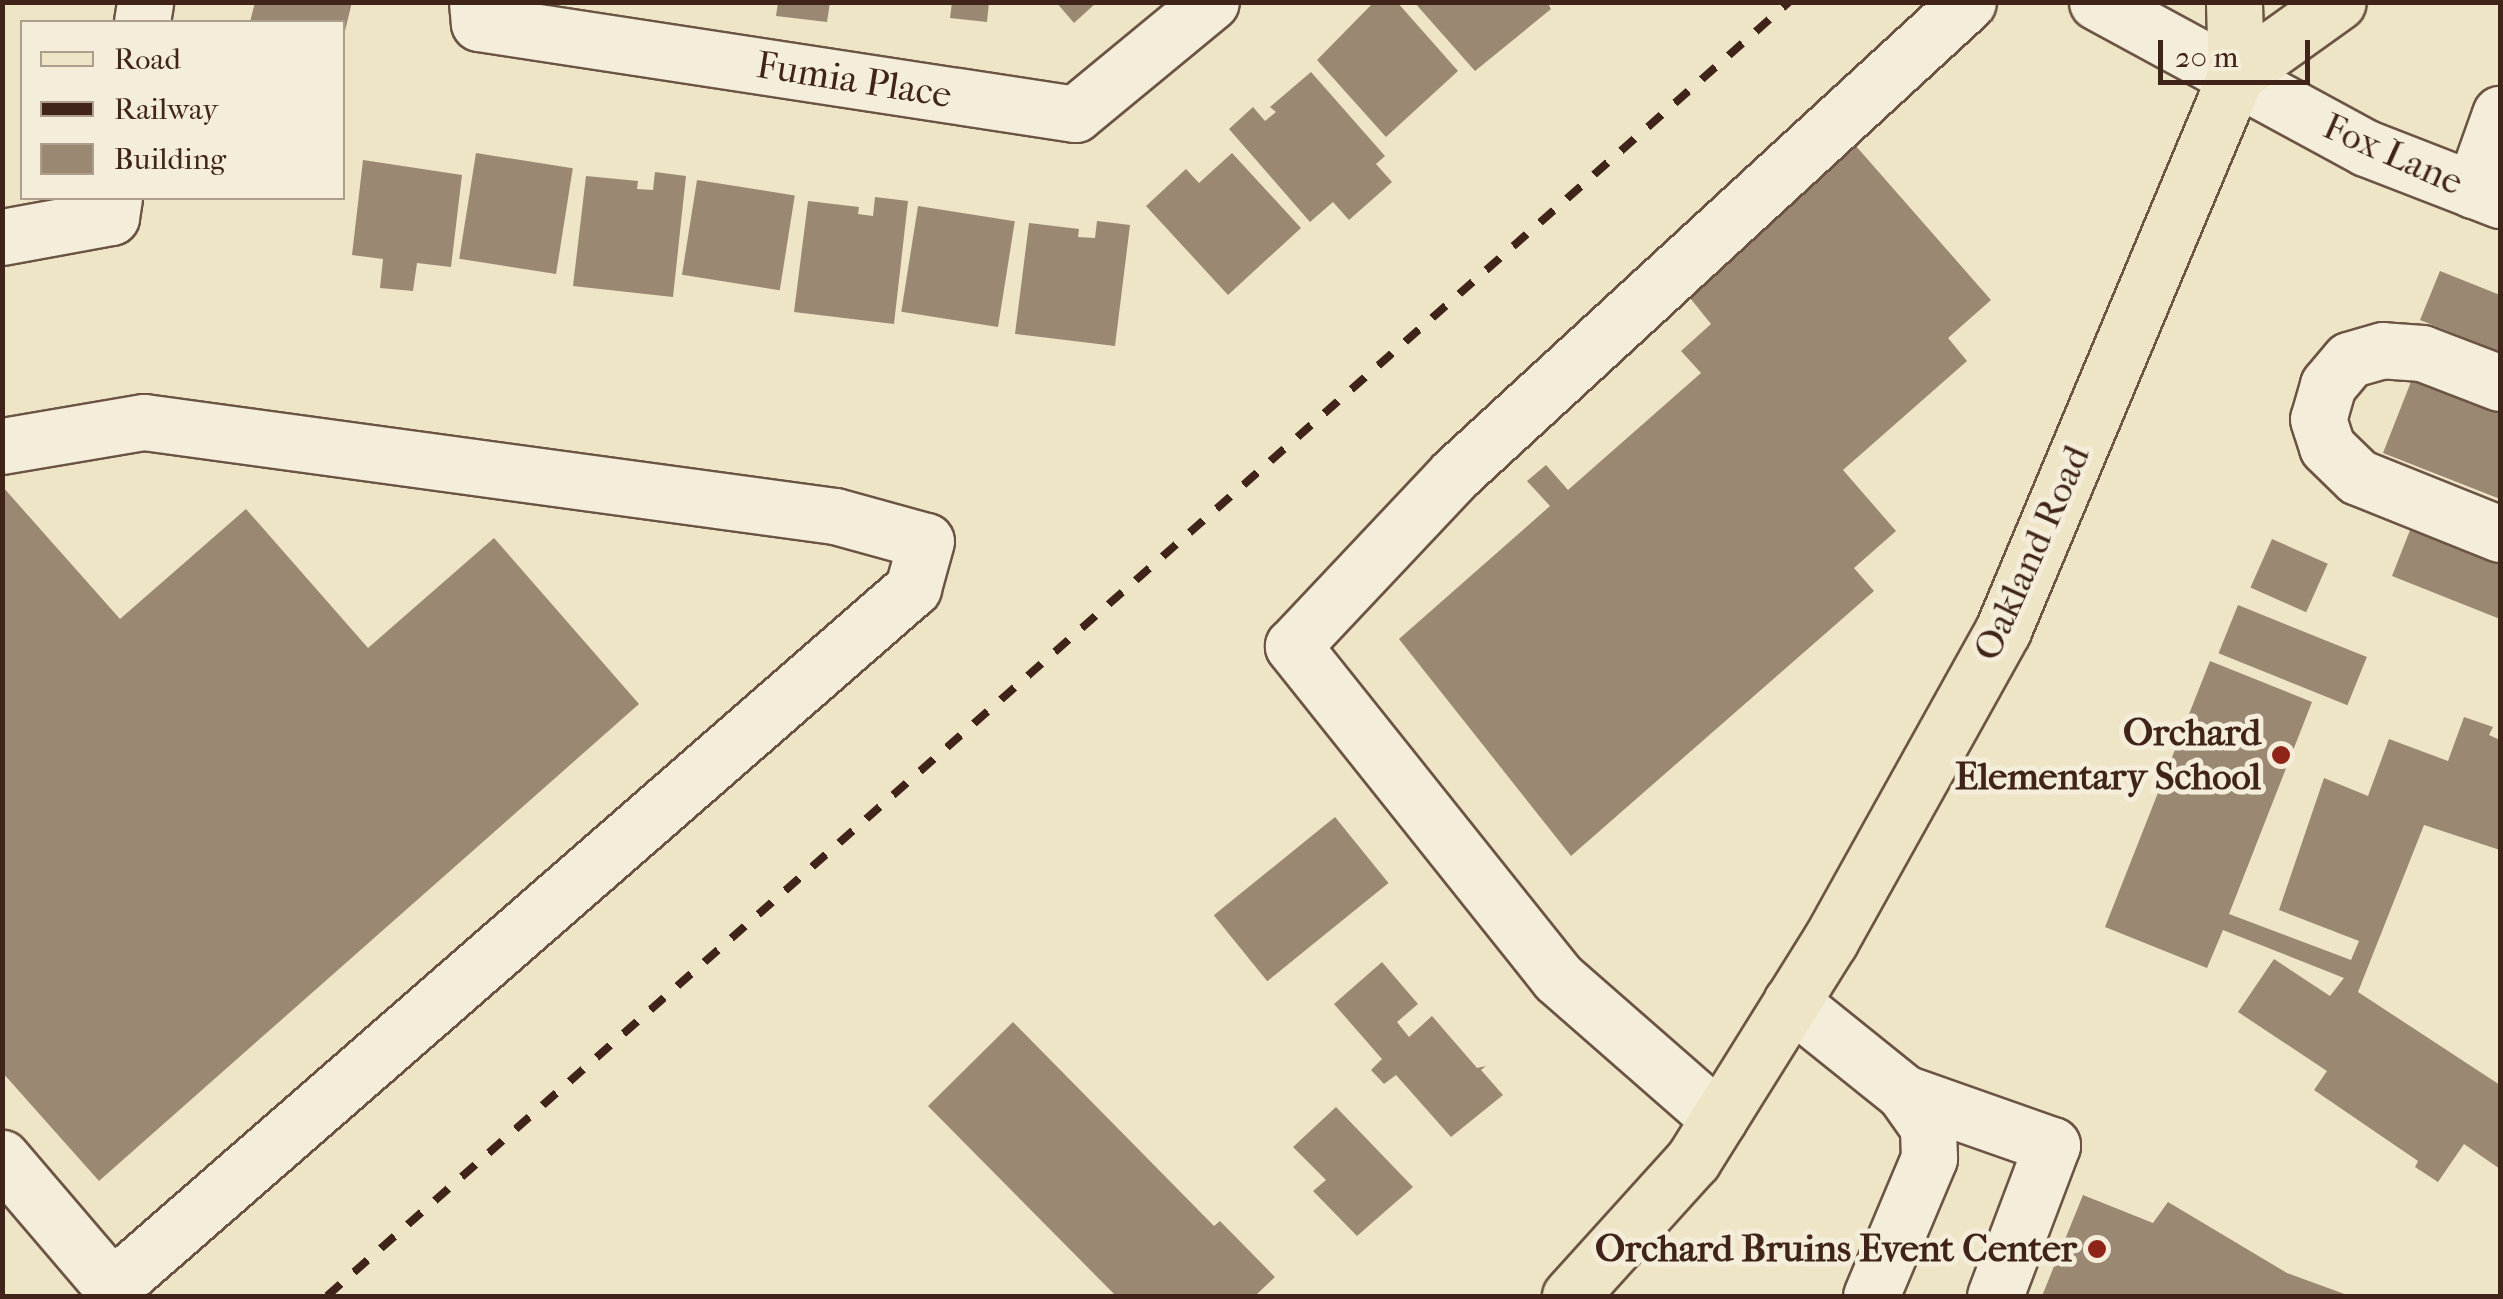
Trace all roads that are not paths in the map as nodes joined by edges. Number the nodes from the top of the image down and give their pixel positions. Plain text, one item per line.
1 (478, 2) edge
2 (1211, 2) edge
3 (1968, 2) edge
4 (2098, 2) edge
5 (2234, 2) edge
6 (2338, 2) edge
7 (2236, 76) junction
8 (2500, 114) edge
9 (2487, 195) edge
10 (114, 200) edge
11 (2, 238) edge
12 (2500, 383) edge
13 (2, 446) edge
14 (2500, 534) edge
15 (1791, 1002) junction
16 (1904, 1094) junction
17 (1718, 1120) junction
18 (2, 1158) edge
19 (1570, 1296) edge
20 (1871, 1296) edge
21 (1995, 1296) edge

1 - 2 street, Fumia Place
3 - 17 street
4 - 7 street, Fox Lane
5 - 7 main road, Oakland Road
6 - 7 main road
7 - 9 street, Fox Lane
7 - 15 main road, Oakland Road
8 - 9 street
10 - 11 street
12 - 14 street
13 - 18 street
15 - 16 street
15 - 17 main road, Oakland Road
16 - 20 street
16 - 21 street
17 - 19 main road, Oakland Road

